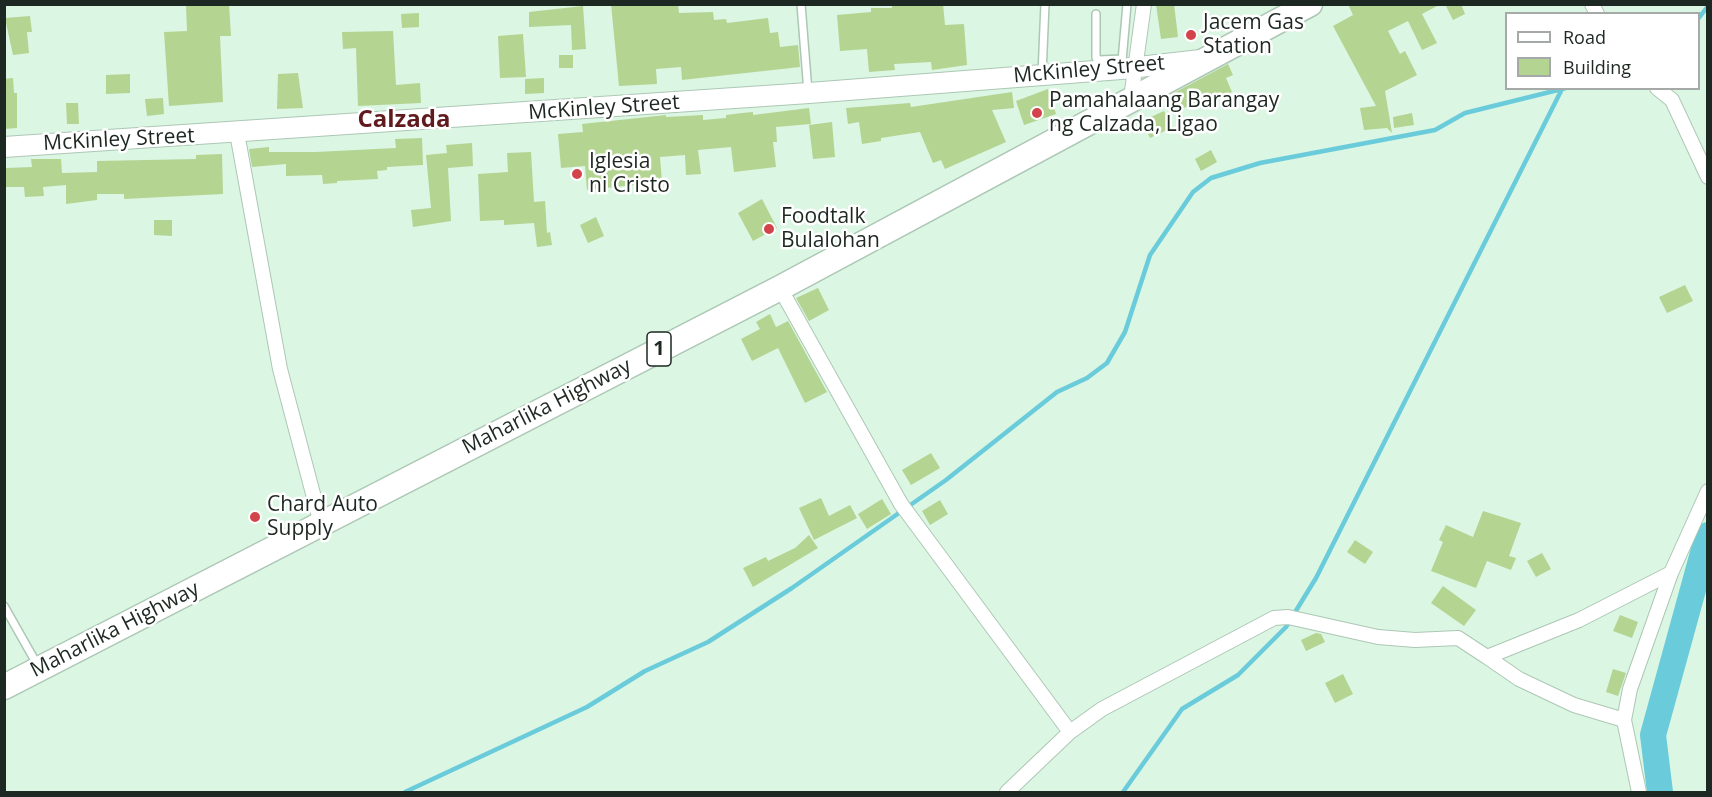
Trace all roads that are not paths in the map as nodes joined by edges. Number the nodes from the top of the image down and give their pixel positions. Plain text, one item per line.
1 (801, 4) edge
2 (1045, 4) edge
3 (1127, 4) edge
4 (1144, 4) edge
5 (1310, 4) edge
6 (1096, 14) dead end
7 (1203, 59) junction
8 (1127, 65) junction
9 (1042, 75) junction
10 (1660, 90) edge
11 (809, 93) junction
12 (1131, 98) junction
13 (237, 133) junction
14 (4, 147) edge
15 (1707, 177) edge
16 (780, 288) junction
17 (1707, 491) edge
18 (321, 524) junction
19 (1671, 573) junction
20 (4, 606) edge
21 (1487, 657) junction
22 (40, 670) junction
23 (4, 687) edge
24 (1624, 720) junction
25 (1070, 732) junction
26 (1007, 792) edge
27 (1639, 792) edge

1 - 11 lane
2 - 9 lane
3 - 8 lane
4 - 8 street
5 - 7 highway, Maharlika Highway / 1
6 - 8 lane
7 - 8 main road, McKinley Street
7 - 12 highway, Maharlika Highway / 1
8 - 9 main road, McKinley Street
8 - 12 street
9 - 11 main road, McKinley Street
10 - 15 street
11 - 13 main road, McKinley Street
12 - 16 highway, Maharlika Highway / 1
13 - 14 main road, McKinley Street
13 - 18 street
16 - 18 highway, Maharlika Highway / 1
16 - 25 street
17 - 19 street
18 - 22 highway, Maharlika Highway / 1
19 - 21 street
19 - 24 street
20 - 22 lane
21 - 24 street
21 - 25 street
22 - 23 highway, Maharlika Highway / 1
24 - 27 street
25 - 26 street

